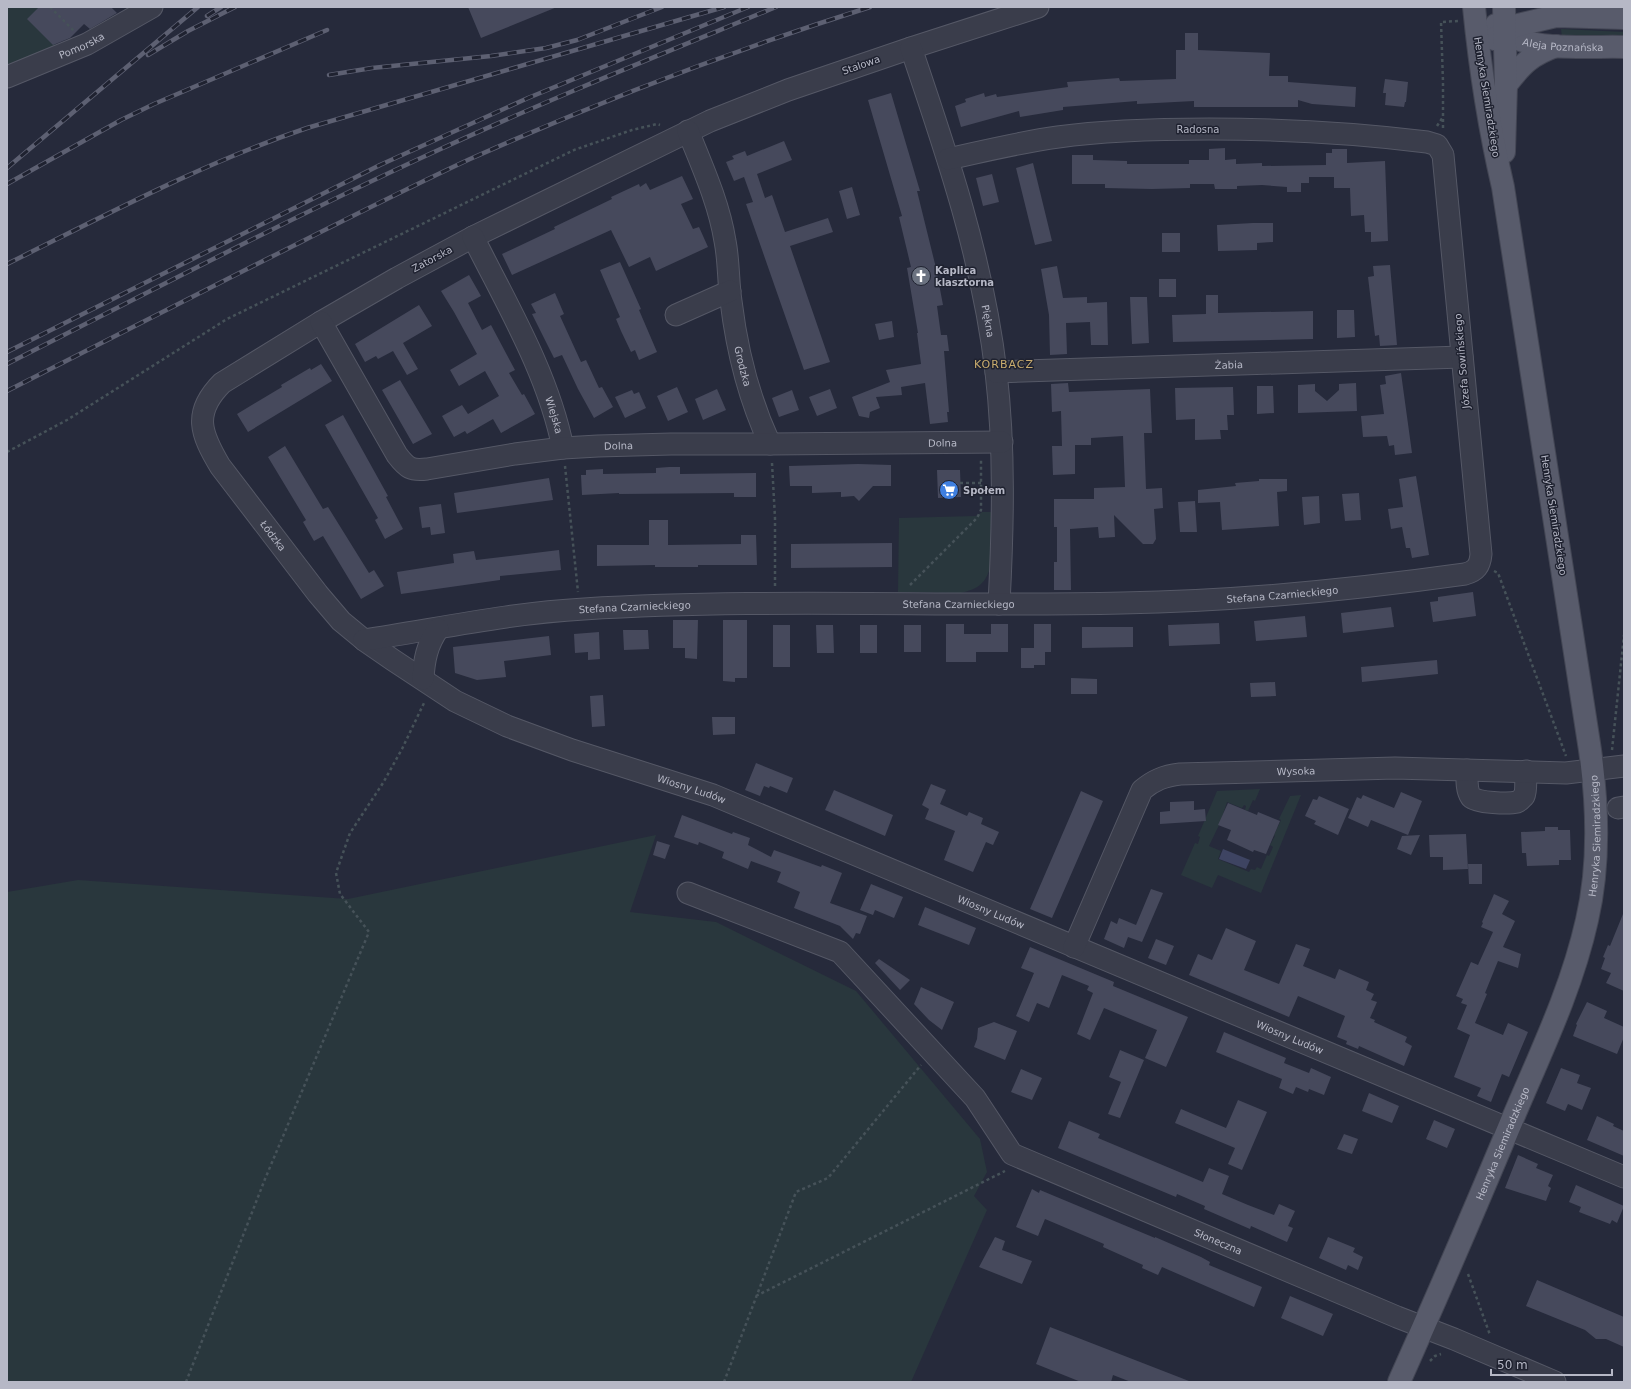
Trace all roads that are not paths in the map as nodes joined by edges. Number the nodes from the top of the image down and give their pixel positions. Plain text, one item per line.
1 (152, 7) edge
2 (1038, 7) edge
3 (1481, 7) edge
4 (1504, 7) edge
5 (1547, 11) edge
6 (1467, 14) edge
7 (1624, 18) edge
8 (1505, 31) junction
9 (1556, 46) junction
10 (1624, 47) edge
11 (911, 48) junction
12 (1480, 61) junction
13 (7, 77) edge
14 (1506, 85) junction
15 (688, 131) junction
16 (1443, 155) joint
17 (948, 159) junction
18 (1502, 187) junction
19 (473, 237) junction
20 (730, 291) junction
21 (676, 315) dead end
22 (321, 322) junction
23 (1462, 357) junction
24 (996, 372) junction
25 (202, 419) joint
26 (1002, 442) junction
27 (770, 444) junction
28 (563, 448) junction
29 (1477, 567) joint
30 (999, 604) junction
31 (438, 628) junction
32 (364, 640) junction
33 (426, 681) junction
34 (1618, 762) edge
35 (1467, 770) junction
36 (1593, 770) junction
37 (1526, 771) junction
38 (688, 893) dead end
39 (1074, 947) junction
40 (1509, 1128) junction
41 (1624, 1177) edge
42 (1424, 1327) junction
43 (1399, 1382) edge
44 (1554, 1382) edge

1 - 13 street, Pomorska
2 - 11 street, Stalowa
3 - 8 main road, Aleja Poznańska
4 - 8 main road, Henryka Siemiradzkiego
5 - 7 main road, Aleja Poznańska
5 - 8 main road, Aleja Poznańska
6 - 12 main road, Henryka Siemiradzkiego
8 - 9 main road, Aleja Poznańska
8 - 12 main road, Aleja Poznańska
8 - 14 main road, Henryka Siemiradzkiego
9 - 10 main road, Aleja Poznańska
9 - 14 main road, Henryka Siemiradzkiego
11 - 15 street, Stalowa
11 - 17 street, Piękna
12 - 18 main road, Henryka Siemiradzkiego
14 - 18 main road, Henryka Siemiradzkiego
15 - 19 street, Zatorska
15 - 20 street, Grodzka
16 - 17 street, Radosna
16 - 23 street, Józefa Sowińskiego
17 - 24 street, Piękna
18 - 36 main road, Henryka Siemiradzkiego
19 - 22 street, Zatorska
19 - 28 street, Wiejska
20 - 21 street
20 - 27 street, Grodzka
22 - 25 street, Zatorska
22 - 28 street, Dolna
23 - 24 street, Żabia
23 - 29 street, Józefa Sowińskiego
24 - 26 street, Piękna
25 - 32 street, Łódzka
26 - 27 street, Dolna
26 - 30 street, Piękna
27 - 28 street, Dolna
29 - 30 street, Stefana Czarnieckiego
30 - 31 street, Stefana Czarnieckiego
31 - 32 street, Stefana Czarnieckiego
31 - 33 street
32 - 33 street, Wiosny Ludów
33 - 39 street, Wiosny Ludów
34 - 36 street, Wysoka
35 - 37 street, Wysoka
35 - 37 street
35 - 39 street, Wysoka
36 - 37 street, Wysoka
36 - 40 main road, Henryka Siemiradzkiego
38 - 42 street, Słoneczna
39 - 40 street, Wiosny Ludów
40 - 41 street, Wiosny Ludów
40 - 42 main road, Henryka Siemiradzkiego
42 - 43 main road, Henryka Siemiradzkiego
42 - 44 street, Słoneczna

